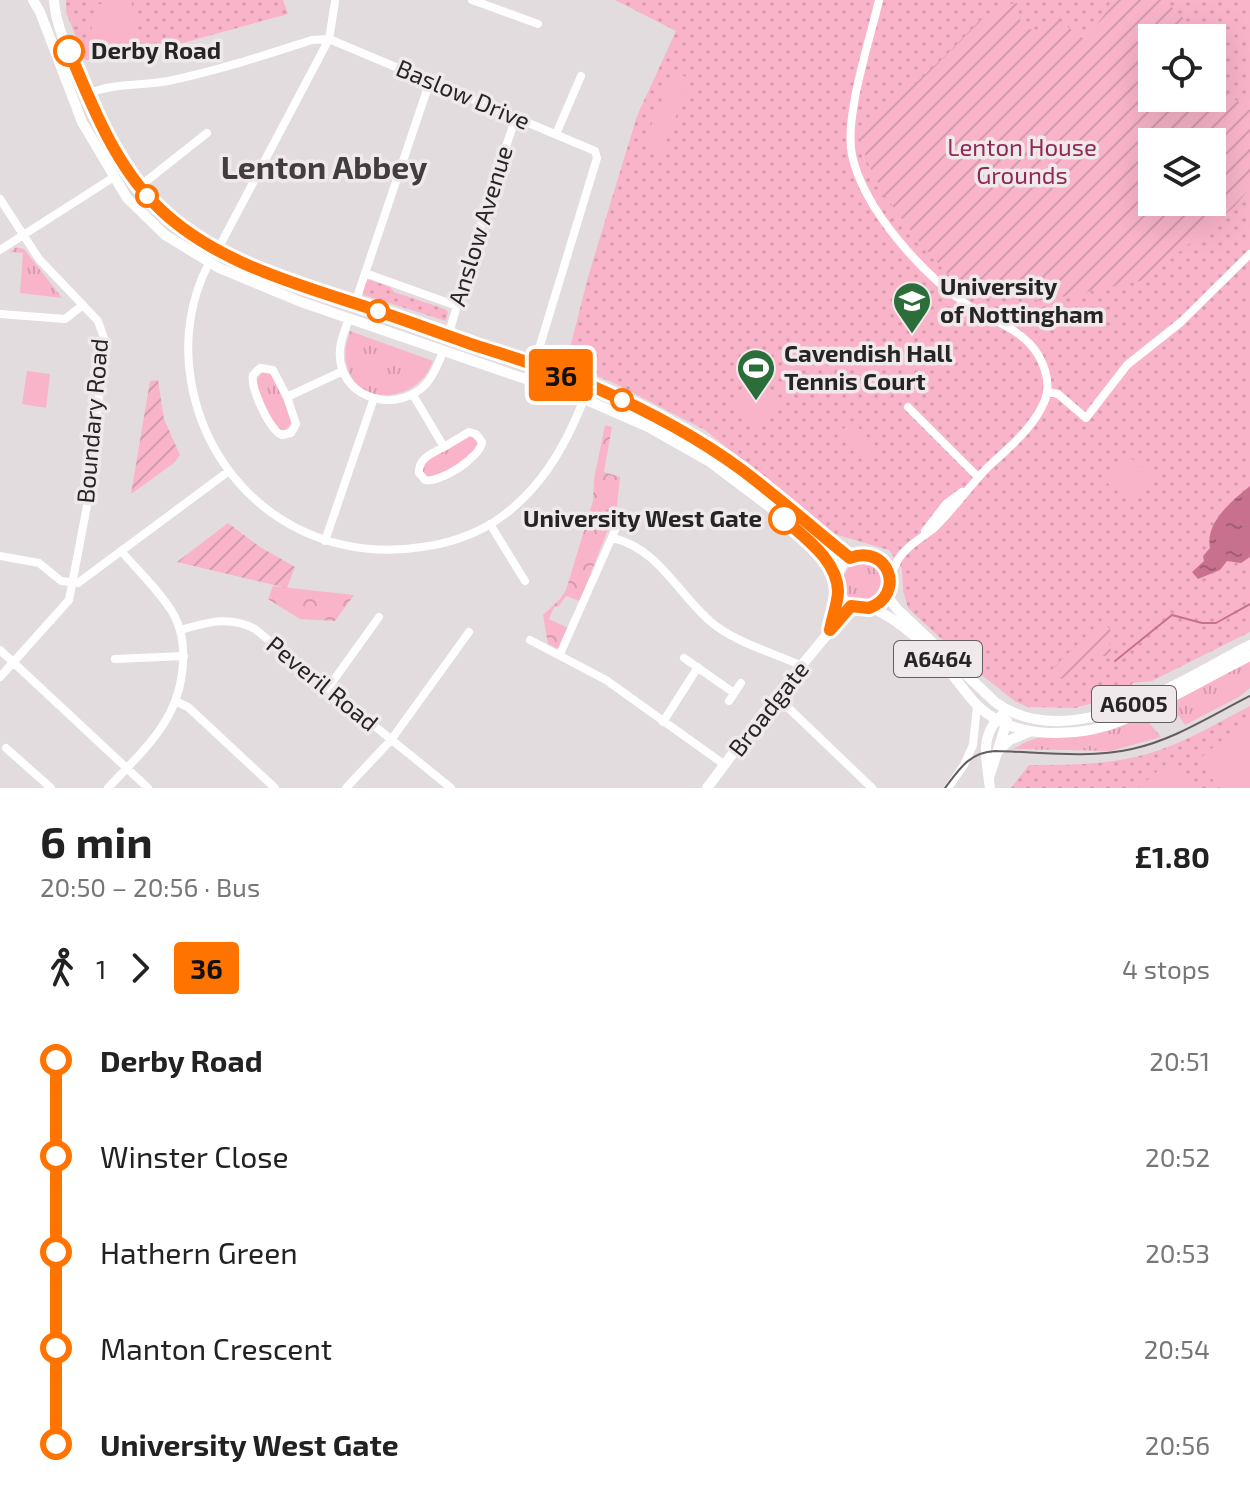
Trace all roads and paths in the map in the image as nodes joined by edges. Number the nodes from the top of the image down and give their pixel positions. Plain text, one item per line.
1 (33, 0) edge
2 (54, 0) edge
3 (472, 0) edge
4 (879, 0) edge
5 (335, 2) dead end
6 (538, 24) dead end
7 (329, 39) junction
8 (581, 76) dead end
9 (430, 81) junction
10 (88, 94) junction
11 (516, 117) junction
12 (207, 133) dead end
13 (556, 134) junction
14 (124, 162) junction
15 (114, 177) junction
16 (140, 186) junction
17 (0, 199) edge
18 (22, 235) junction
19 (218, 249) junction
20 (0, 250) edge
21 (1250, 254) edge
22 (209, 263) junction
23 (365, 273) junction
24 (355, 303) junction
25 (83, 305) junction
26 (457, 306) junction
27 (0, 314) edge
28 (349, 319) junction
29 (448, 336) junction
30 (443, 352) junction
31 (534, 365) junction
32 (343, 371) junction
33 (590, 385) junction
34 (1048, 392) junction
35 (413, 395) junction
36 (287, 397) junction
37 (374, 398) junction
38 (584, 399) junction
39 (908, 407) dead end
40 (444, 447) junction
41 (229, 471) junction
42 (978, 477) junction
43 (961, 492) junction
44 (490, 524) junction
45 (920, 538) junction
46 (325, 541) junction
47 (122, 552) junction
48 (0, 556) edge
49 (850, 558) junction
50 (898, 559) junction
51 (878, 560) junction
52 (889, 576) junction
53 (836, 578) junction
54 (525, 581) dead end
55 (73, 583) junction
56 (888, 591) junction
57 (838, 592) junction
58 (851, 606) junction
59 (870, 607) junction
60 (379, 617) dead end
61 (180, 630) junction
62 (830, 630) junction
63 (469, 632) dead end
64 (530, 640) dead end
65 (1250, 645) edge
66 (0, 650) edge
67 (560, 654) junction
68 (184, 656) junction
69 (1250, 656) edge
70 (684, 658) dead end
71 (115, 659) dead end
72 (14, 662) junction
73 (802, 666) junction
74 (698, 667) junction
75 (0, 677) edge
76 (741, 683) dead end
77 (328, 688) junction
78 (776, 696) junction
79 (177, 702) junction
80 (977, 706) junction
81 (1007, 711) junction
82 (663, 722) junction
83 (1001, 723) junction
84 (1030, 731) junction
85 (391, 740) junction
86 (6, 748) dead end
87 (997, 752) junction
88 (725, 765) junction
89 (127, 768) junction
90 (989, 784) edge
91 (51, 788) edge
92 (108, 788) edge
93 (148, 788) edge
94 (275, 788) edge
95 (346, 788) edge
96 (451, 788) edge
97 (707, 788) edge
98 (872, 788) edge
99 (948, 788) edge

1 - 15 main road
2 - 10 main road
3 - 6 street
4 - 34 street
5 - 7 street
7 - 9 street, Baslow Drive
7 - 10 street
7 - 19 street
8 - 13 street
9 - 11 street, Baslow Drive
9 - 23 street
10 - 14 main road
11 - 13 street, Baslow Drive
11 - 26 street, Anslow Avenue
12 - 16 street
13 - 31 street, Baslow Drive
14 - 15 main road
14 - 16 main road
15 - 18 street
15 - 22 main road
16 - 19 main road
17 - 18 street, Boundary Road
18 - 20 street
18 - 25 street, Boundary Road
19 - 24 main road
21 - 34 street
22 - 28 main road
22 - 41 street
23 - 24 street
23 - 26 street
24 - 29 main road
25 - 27 street
25 - 55 street, Boundary Road
26 - 29 street, Anslow Avenue
28 - 30 main road
28 - 32 street
29 - 30 main road
29 - 31 main road
30 - 35 street
30 - 38 main road
31 - 33 main road
32 - 36 street
32 - 37 street
33 - 38 main road
33 - 49 main road
34 - 42 street
35 - 37 street
35 - 40 street
36 - 36 street
37 - 46 street
38 - 44 street
38 - 53 main road
39 - 42 street
40 - 40 street
41 - 46 street
41 - 47 street
42 - 43 street
43 - 45 street
43 - 45 street
44 - 46 street
44 - 54 street
45 - 50 street
47 - 55 street
47 - 61 street
48 - 55 street
49 - 51 main road
49 - 53 main road
50 - 51 street
50 - 52 street
51 - 52 main road
52 - 56 main road
53 - 57 main road
55 - 72 street, Boundary Road
56 - 59 main road
56 - 81 main road, A6464
57 - 58 main road
57 - 62 main road
58 - 59 main road
58 - 62 main road, Broadgate
59 - 80 main road, A6464
60 - 77 street
61 - 68 street
61 - 77 street, Peveril Road
62 - 73 main road, Broadgate
63 - 85 street
64 - 67 street
65 - 81 main road, A6005
66 - 72 street
67 - 73 street
67 - 82 street
68 - 71 street
68 - 79 street
69 - 84 main road, A6005
70 - 74 street
72 - 75 street, Boundary Road
72 - 89 street
73 - 78 main road, Broadgate
74 - 76 street
74 - 82 street
77 - 85 street, Peveril Road
78 - 88 main road, Broadgate
78 - 98 street
79 - 89 street
79 - 94 street
80 - 83 main road, A6464
80 - 99 street
81 - 83 main road
82 - 88 street
83 - 84 main road, A6005
83 - 87 main road
83 - 90 main road
84 - 87 main road, A6005
85 - 95 street
85 - 96 street, Peveril Road
86 - 91 street
87 - 90 main road
88 - 97 main road, Broadgate
89 - 92 street
89 - 93 street

